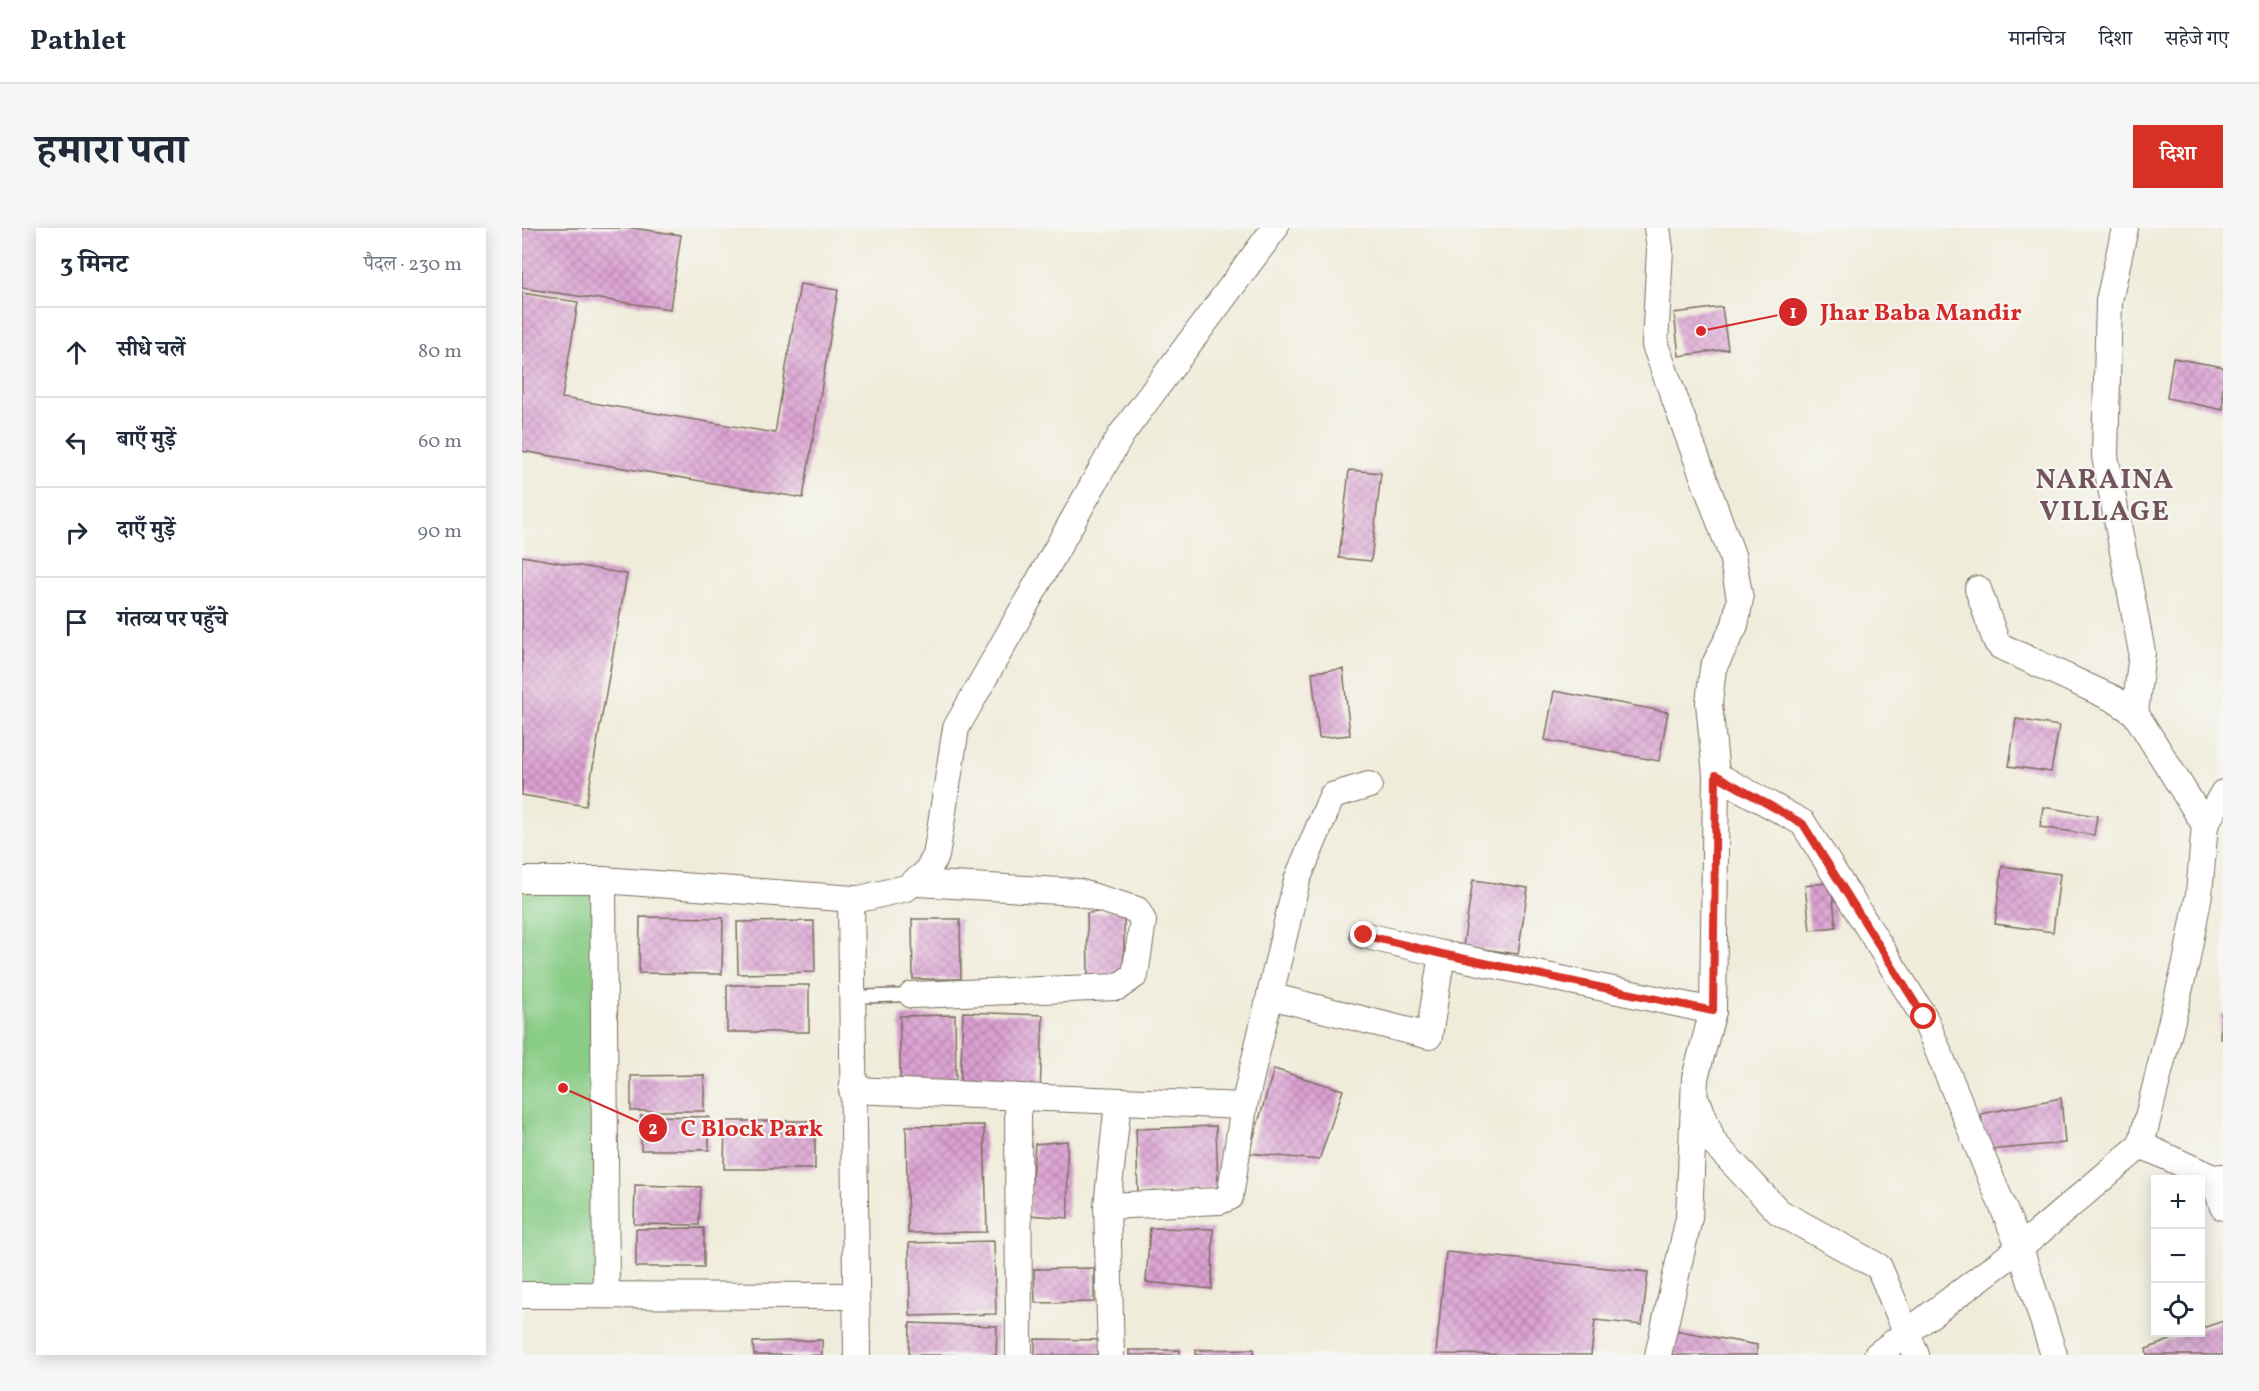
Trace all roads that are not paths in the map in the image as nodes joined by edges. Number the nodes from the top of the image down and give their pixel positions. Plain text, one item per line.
1 (1275, 228) edge
2 (1658, 228) edge
3 (2125, 228) edge
4 (1978, 589) dead end
5 (2135, 713) junction
6 (1716, 775) junction
7 (1369, 785) dead end
8 (2223, 793) edge
9 (2205, 825) junction
10 (522, 880) edge
11 (603, 880) junction
12 (916, 883) junction
13 (854, 899) junction
14 (1364, 935) dead end
15 (1442, 954) junction
16 (912, 995) joint
17 (1270, 996) junction
18 (850, 997) junction
19 (1713, 1011) junction
20 (852, 1090) junction
21 (1695, 1093) junction
22 (1018, 1098) junction
23 (1118, 1102) junction
24 (1244, 1106) junction
25 (2141, 1146) junction
26 (2218, 1178) edge
27 (1107, 1206) junction
28 (2223, 1207) edge
29 (2020, 1248) junction
30 (522, 1295) edge
31 (606, 1295) junction
32 (855, 1296) junction
33 (1907, 1331) junction
34 (857, 1355) edge
35 (1019, 1355) edge
36 (1111, 1355) edge
37 (1658, 1355) edge
38 (1876, 1355) edge
39 (1916, 1355) edge
40 (2054, 1355) edge

1 - 12 street
2 - 6 street
3 - 5 street
4 - 5 street
5 - 9 street
6 - 19 street
6 - 29 street
7 - 17 street
8 - 9 street
9 - 25 street
10 - 11 street
11 - 13 street
11 - 31 street
12 - 13 street
12 - 16 street
13 - 18 street
14 - 15 street
15 - 17 street
15 - 19 street
16 - 18 lane
17 - 24 street
18 - 20 street
19 - 21 street
20 - 22 street
20 - 32 street
21 - 33 street
21 - 37 street
22 - 23 street
22 - 35 street
23 - 24 street
23 - 27 street
24 - 27 street
25 - 26 street
25 - 29 street
26 - 28 street
27 - 36 street
29 - 33 street
29 - 40 street
30 - 31 street
31 - 32 street
32 - 34 street
33 - 38 street
33 - 39 street

